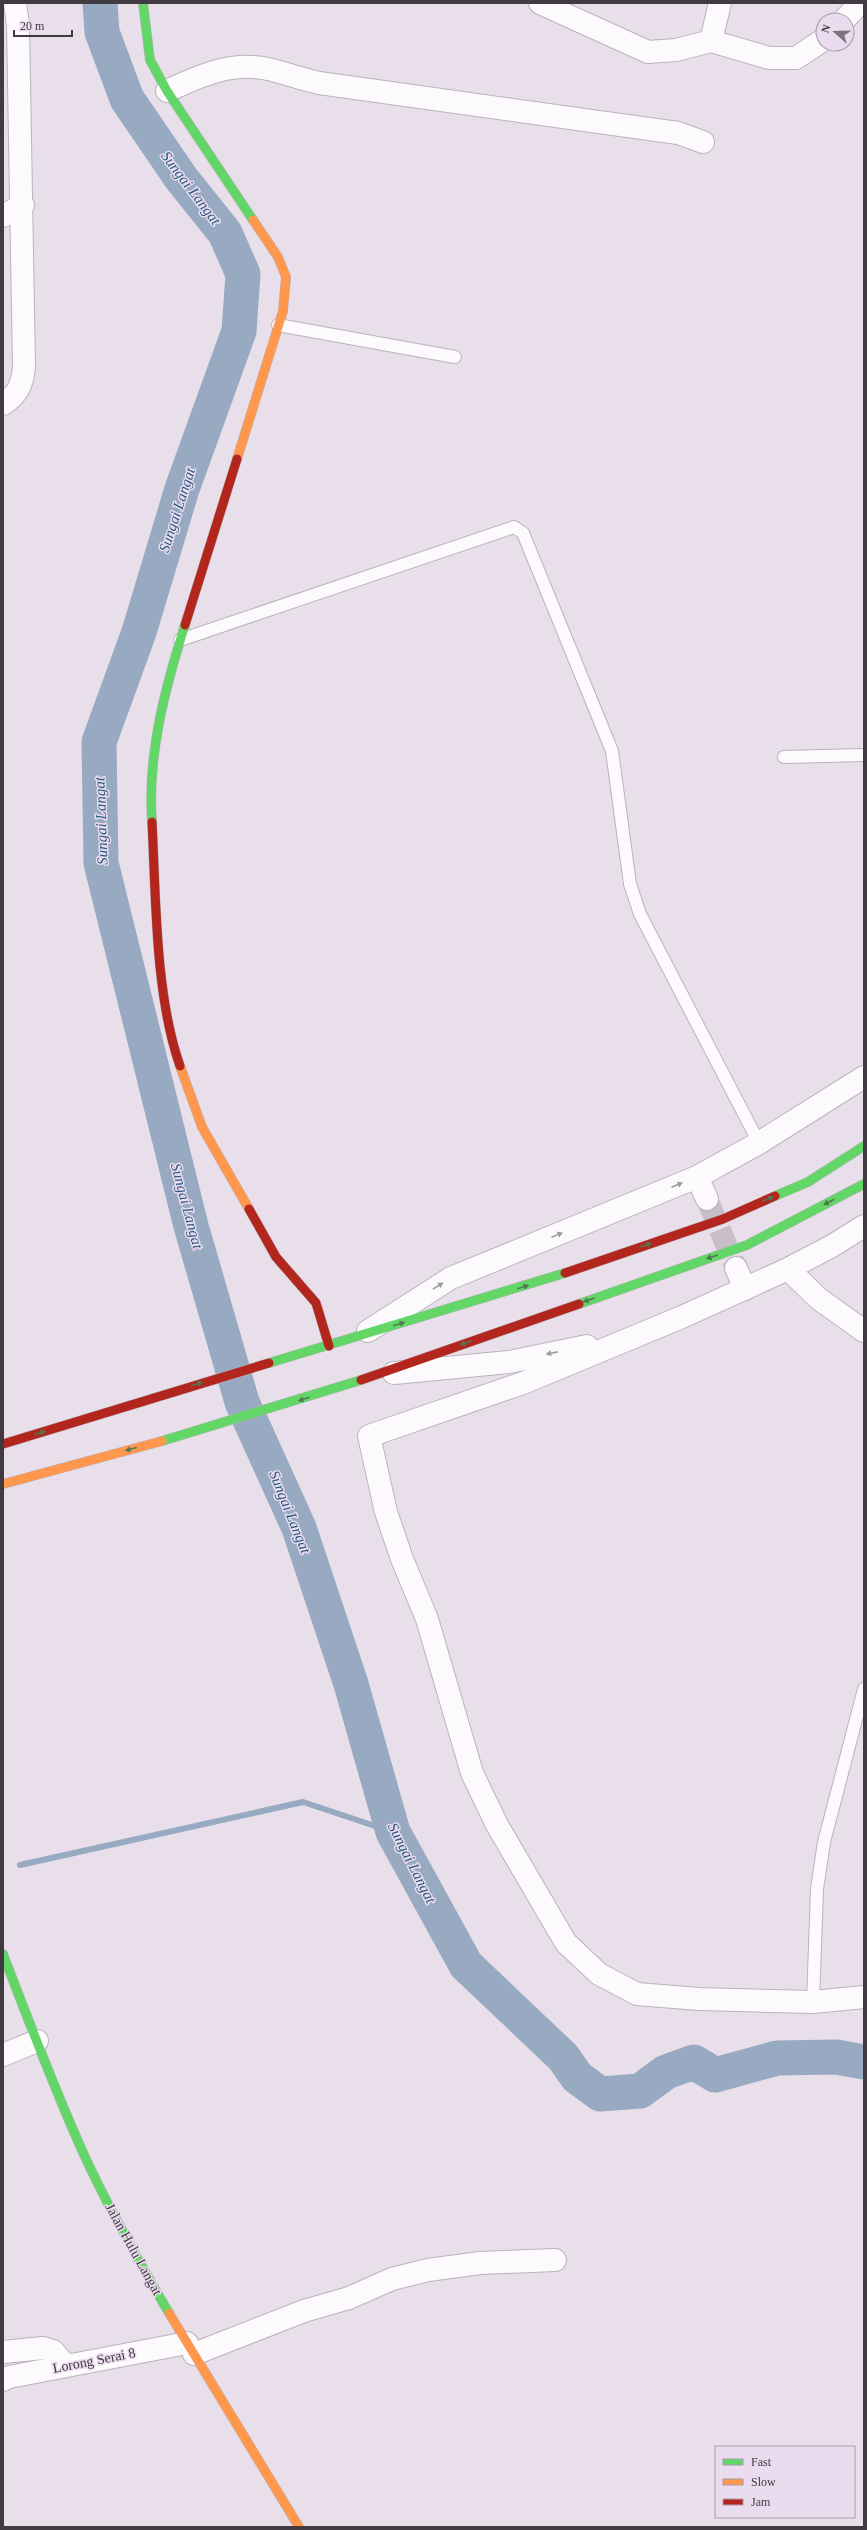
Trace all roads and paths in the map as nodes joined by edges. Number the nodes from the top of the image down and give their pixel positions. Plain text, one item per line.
1 (15, 3) edge
2 (143, 3) edge
3 (540, 3) edge
4 (720, 3) edge
5 (860, 3) edge
6 (852, 12) edge
7 (10, 29) edge
8 (711, 41) junction
9 (815, 45) edge
10 (167, 91) junction
11 (703, 142) dead end
12 (23, 204) junction
13 (3, 216) edge
14 (278, 325) junction
15 (455, 357) dead end
16 (3, 404) edge
17 (180, 640) junction
18 (864, 755) edge
19 (784, 757) dead end
20 (864, 1077) edge
21 (759, 1143) junction
22 (864, 1146) edge
23 (697, 1177) junction
24 (864, 1184) edge
25 (707, 1199) tunnel mouth
26 (864, 1226) edge
27 (736, 1268) tunnel mouth
28 (788, 1269) junction
29 (745, 1289) junction
30 (864, 1331) edge
31 (358, 1337) junction
32 (632, 1337) junction
33 (329, 1346) junction
34 (379, 1374) junction
35 (3, 1444) edge
36 (3, 1484) edge
37 (864, 1689) edge
38 (3, 1954) edge
39 (864, 1996) edge
40 (813, 2002) junction
41 (37, 2041) junction
42 (3, 2055) edge
43 (555, 2260) dead end
44 (190, 2348) junction
45 (3, 2352) edge
46 (66, 2366) junction
47 (3, 2380) edge
48 (299, 2527) edge

1 - 7 street
2 - 10 main road
3 - 8 street
4 - 8 street
5 - 6 street
7 - 12 street
8 - 9 street
10 - 11 street
10 - 14 main road
12 - 13 street
12 - 16 street
14 - 15 lane
14 - 17 main road
17 - 21 lane
17 - 33 main road
18 - 19 lane
20 - 21 street
21 - 23 street
31 -> 22 main road
23 - 25 street
31 -> 23 street
24 -> 34 main road
26 - 28 street
27 - 29 street
28 - 29 street
28 - 30 street
29 - 32 street
31 - 33 main road
32 -> 34 street
32 - 40 street
35 -> 33 main road
34 -> 36 main road
37 - 40 lane
38 - 41 main road, Jalan Hulu Langat
39 - 40 street
41 - 42 street
41 - 44 main road, Jalan Hulu Langat
43 - 44 street, Lorong Serai 8
44 - 46 street, Lorong Serai 8
44 - 48 main road, Jalan Hulu Langat
45 - 46 street
46 - 47 street, Lorong Serai 8

